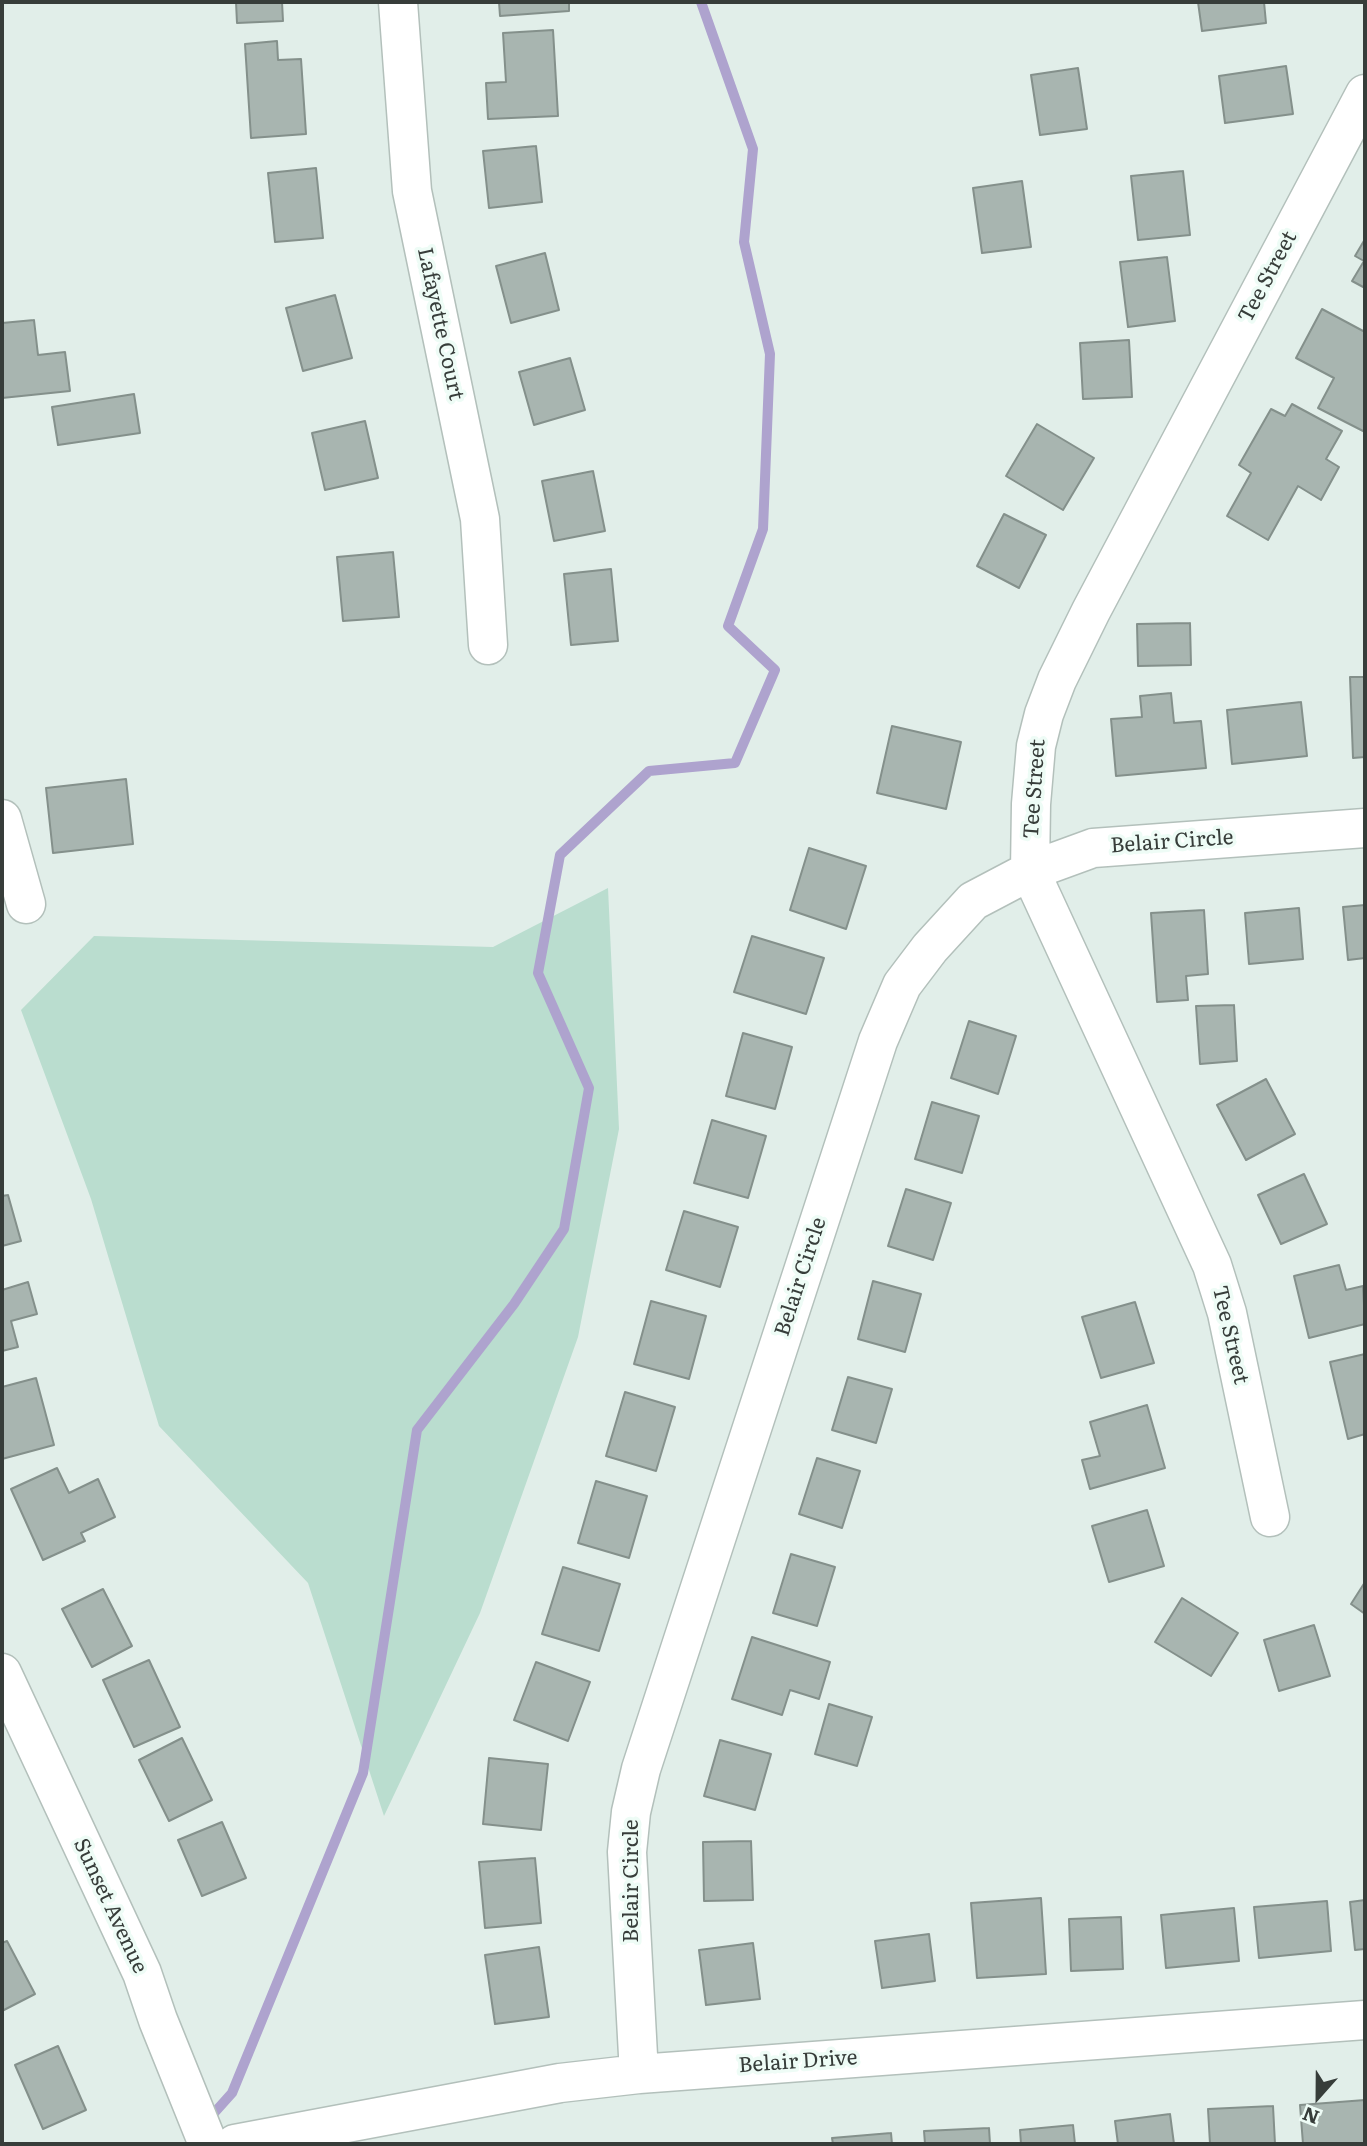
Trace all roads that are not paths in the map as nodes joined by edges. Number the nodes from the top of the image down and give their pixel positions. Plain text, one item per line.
1 (398, 2) edge
2 (1365, 93) edge
3 (488, 645) dead end
4 (2, 819) edge
5 (1365, 828) edge
6 (1030, 872) junction
7 (26, 904) dead end
8 (1270, 1517) dead end
9 (2, 1673) edge
10 (1365, 2020) edge
11 (639, 2074) junction
12 (208, 2144) edge
13 (235, 2144) edge

1 - 3 street, Lafayette Court
2 - 6 street, Tee Street
4 - 7 street
5 - 6 street, Belair Circle
6 - 8 street, Tee Street
6 - 11 street, Belair Circle
9 - 12 street, Sunset Avenue
10 - 11 street, Belair Drive
11 - 13 street, Belair Drive

